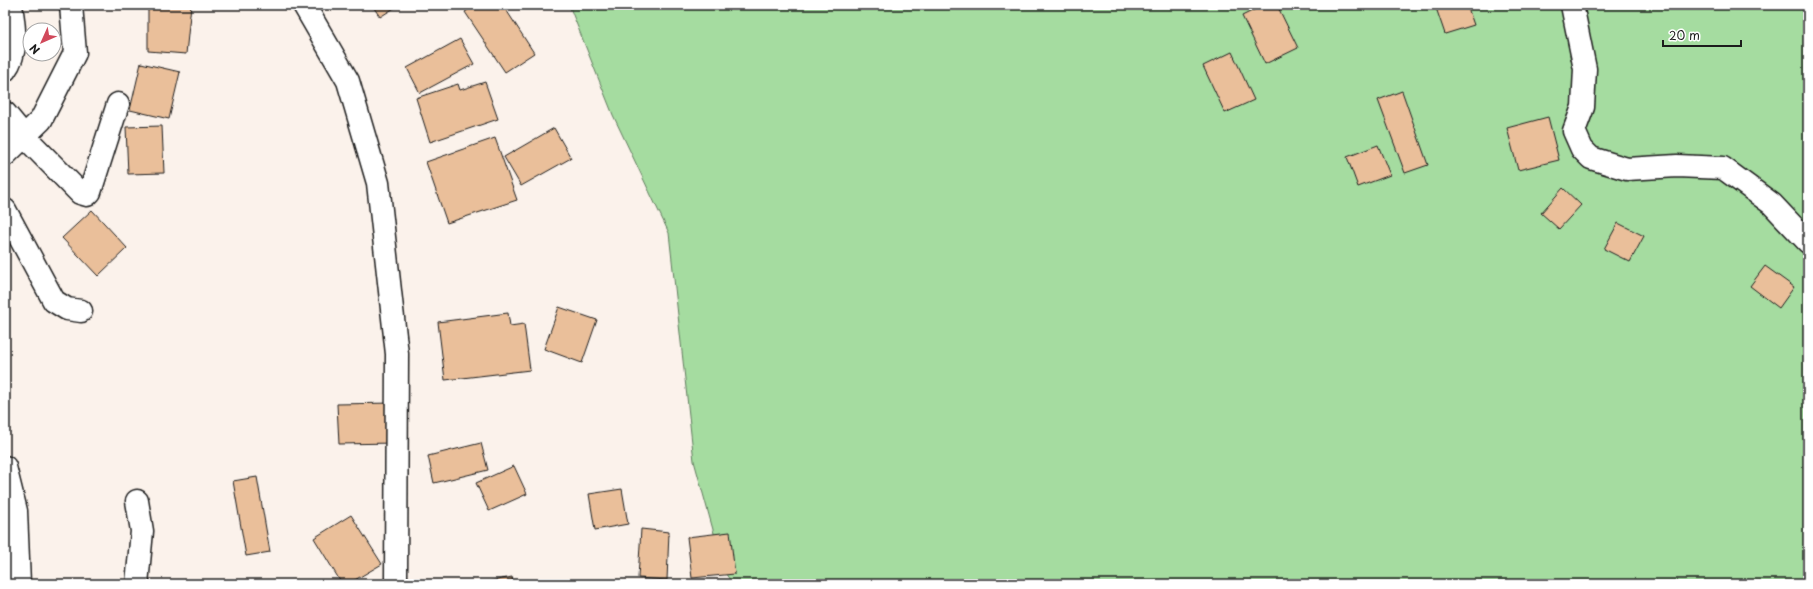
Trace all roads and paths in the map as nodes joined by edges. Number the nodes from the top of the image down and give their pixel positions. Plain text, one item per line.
1 (11, 5) edge
2 (71, 5) edge
3 (304, 5) edge
4 (1572, 5) edge
5 (5, 70) edge
6 (118, 104) dead end
7 (5, 113) edge
8 (24, 136) junction
9 (5, 155) edge
10 (5, 210) edge
11 (1808, 242) edge
12 (80, 311) dead end
13 (5, 467) edge
14 (137, 501) dead end
15 (19, 584) edge
16 (137, 584) edge
17 (396, 584) edge

1 - 5 street
2 - 8 street
3 - 17 street
4 - 11 street
6 - 8 street
7 - 8 street
8 - 9 street
10 - 12 street
13 - 15 street
14 - 16 street

